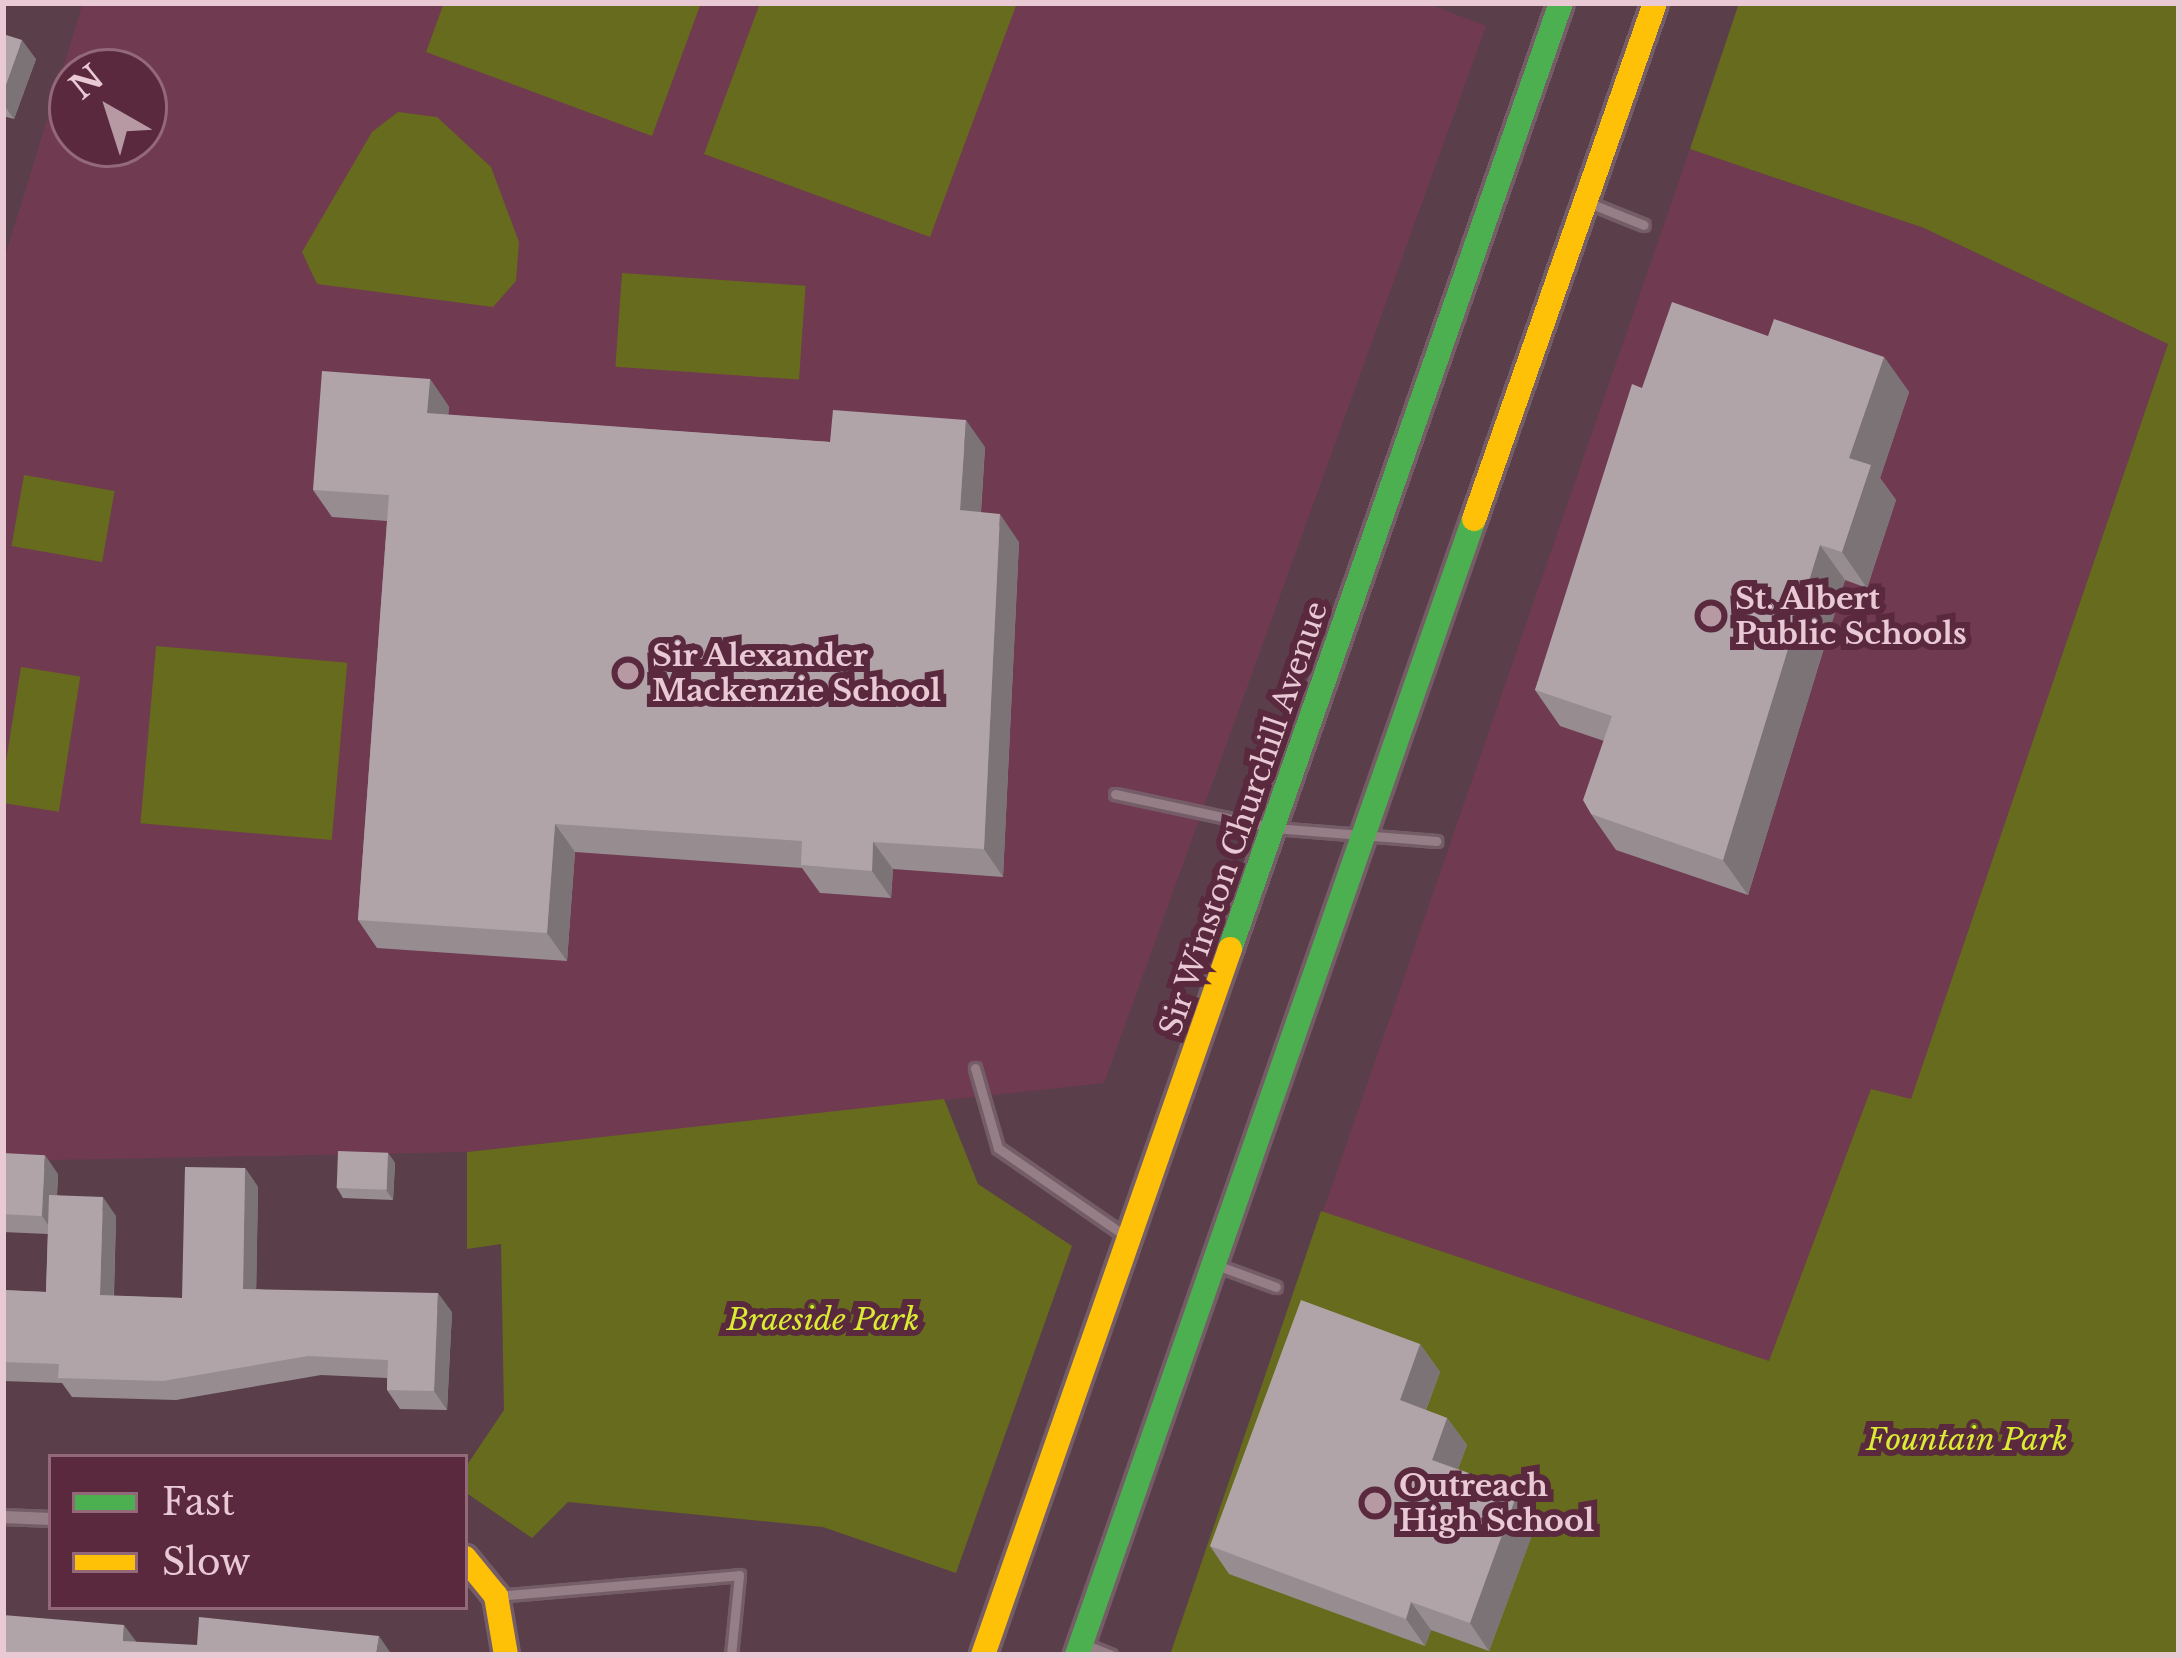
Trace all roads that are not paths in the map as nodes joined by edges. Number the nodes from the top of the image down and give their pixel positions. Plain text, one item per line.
1 (1561, 3) edge
2 (1655, 3) edge
3 (1586, 202) junction
4 (1644, 225) dead end
5 (1115, 794) dead end
6 (1274, 828) junction
7 (1366, 831) junction
8 (1436, 841) dead end
9 (975, 1068) dead end
10 (1128, 1238) junction
11 (1214, 1263) junction
12 (1276, 1287) dead end
13 (3, 1517) edge
14 (48, 1519) edge
15 (468, 1562) edge
16 (496, 1596) junction
17 (1079, 1649) edge
18 (506, 1655) edge
19 (731, 1655) edge
20 (983, 1655) edge
21 (1111, 1655) edge

1 - 6 main road, Sir Winston Churchill Avenue
2 - 3 main road
3 - 4 lane
3 - 7 main road
5 - 6 lane
6 - 7 lane
6 - 10 main road, Sir Winston Churchill Avenue
7 - 8 lane
7 - 11 main road
9 - 10 lane
10 - 20 main road, Sir Winston Churchill Avenue
11 - 12 lane
11 - 17 main road
13 - 14 street
15 - 16 main road
16 - 18 main road
16 - 19 lane
17 - 21 lane

